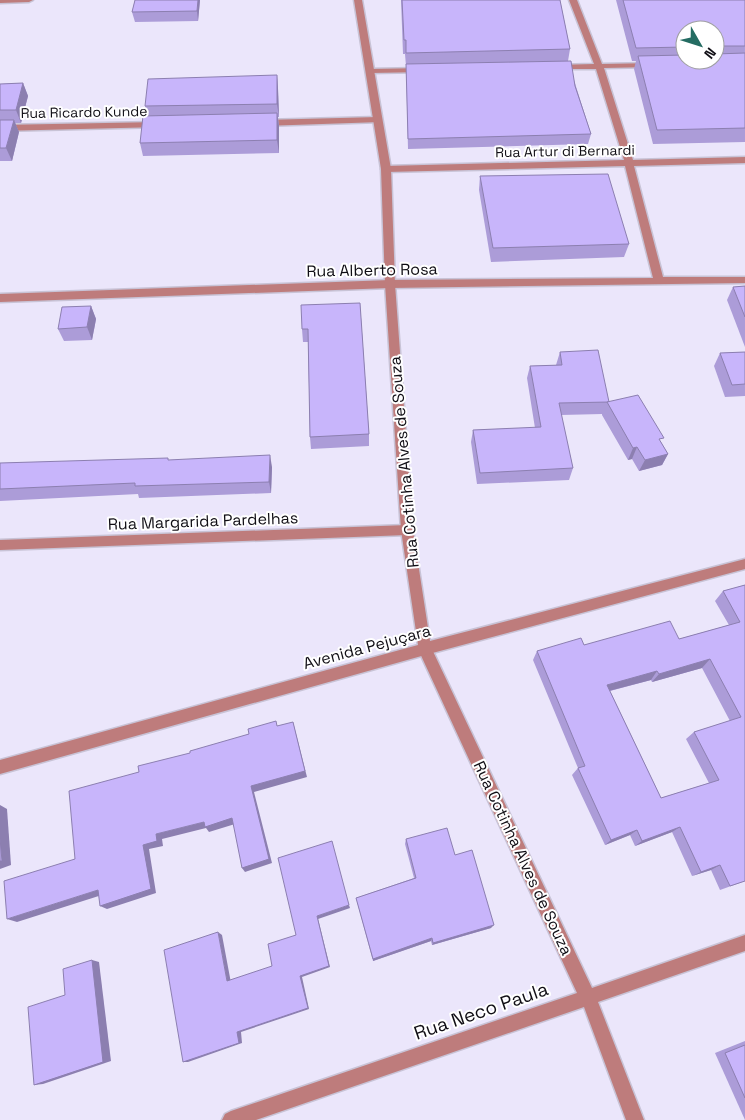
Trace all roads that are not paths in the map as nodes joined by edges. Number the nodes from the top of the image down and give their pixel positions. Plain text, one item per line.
1 (29, 0) edge
2 (358, 0) edge
3 (574, 0) edge
4 (0, 1) edge
5 (667, 65) edge
6 (599, 66) junction
7 (549, 67) edge
8 (430, 70) edge
9 (370, 71) junction
10 (378, 120) junction
11 (249, 123) edge
12 (169, 124) edge
13 (0, 128) edge
14 (745, 160) edge
15 (629, 163) junction
16 (386, 169) junction
17 (745, 280) edge
18 (659, 282) junction
19 (390, 284) junction
20 (0, 298) edge
21 (407, 530) junction
22 (0, 545) edge
23 (745, 564) edge
24 (425, 649) junction
25 (0, 767) edge
26 (745, 943) edge
27 (588, 996) junction
28 (231, 1120) edge
29 (635, 1120) edge

1 - 4 street
2 - 9 street, Rua Cotinha Alves de Souza
3 - 6 street
5 - 6 street
6 - 7 street
6 - 15 street
8 - 9 street
9 - 10 street, Rua Cotinha Alves de Souza
10 - 11 street
10 - 16 street, Rua Cotinha Alves de Souza
12 - 13 street, Rua Ricardo Kunde
14 - 15 street, Rua Artur di Bernardi
15 - 16 street, Rua Artur di Bernardi
15 - 18 street
16 - 19 street, Rua Cotinha Alves de Souza
17 - 18 street, Rua Alberto Rosa
18 - 19 street, Rua Alberto Rosa
19 - 20 street, Rua Alberto Rosa
19 - 21 street, Rua Cotinha Alves de Souza
21 - 22 street, Rua Margarida Pardelhas
21 - 24 street, Rua Cotinha Alves de Souza
23 - 24 street, Avenida Pejuçara
24 - 25 street, Avenida Pejuçara
24 - 27 street, Rua Cotinha Alves de Souza
26 - 27 street, Rua Neco Paula
27 - 28 street, Rua Neco Paula
27 - 29 street, Rua Cotinha Alves de Souza

